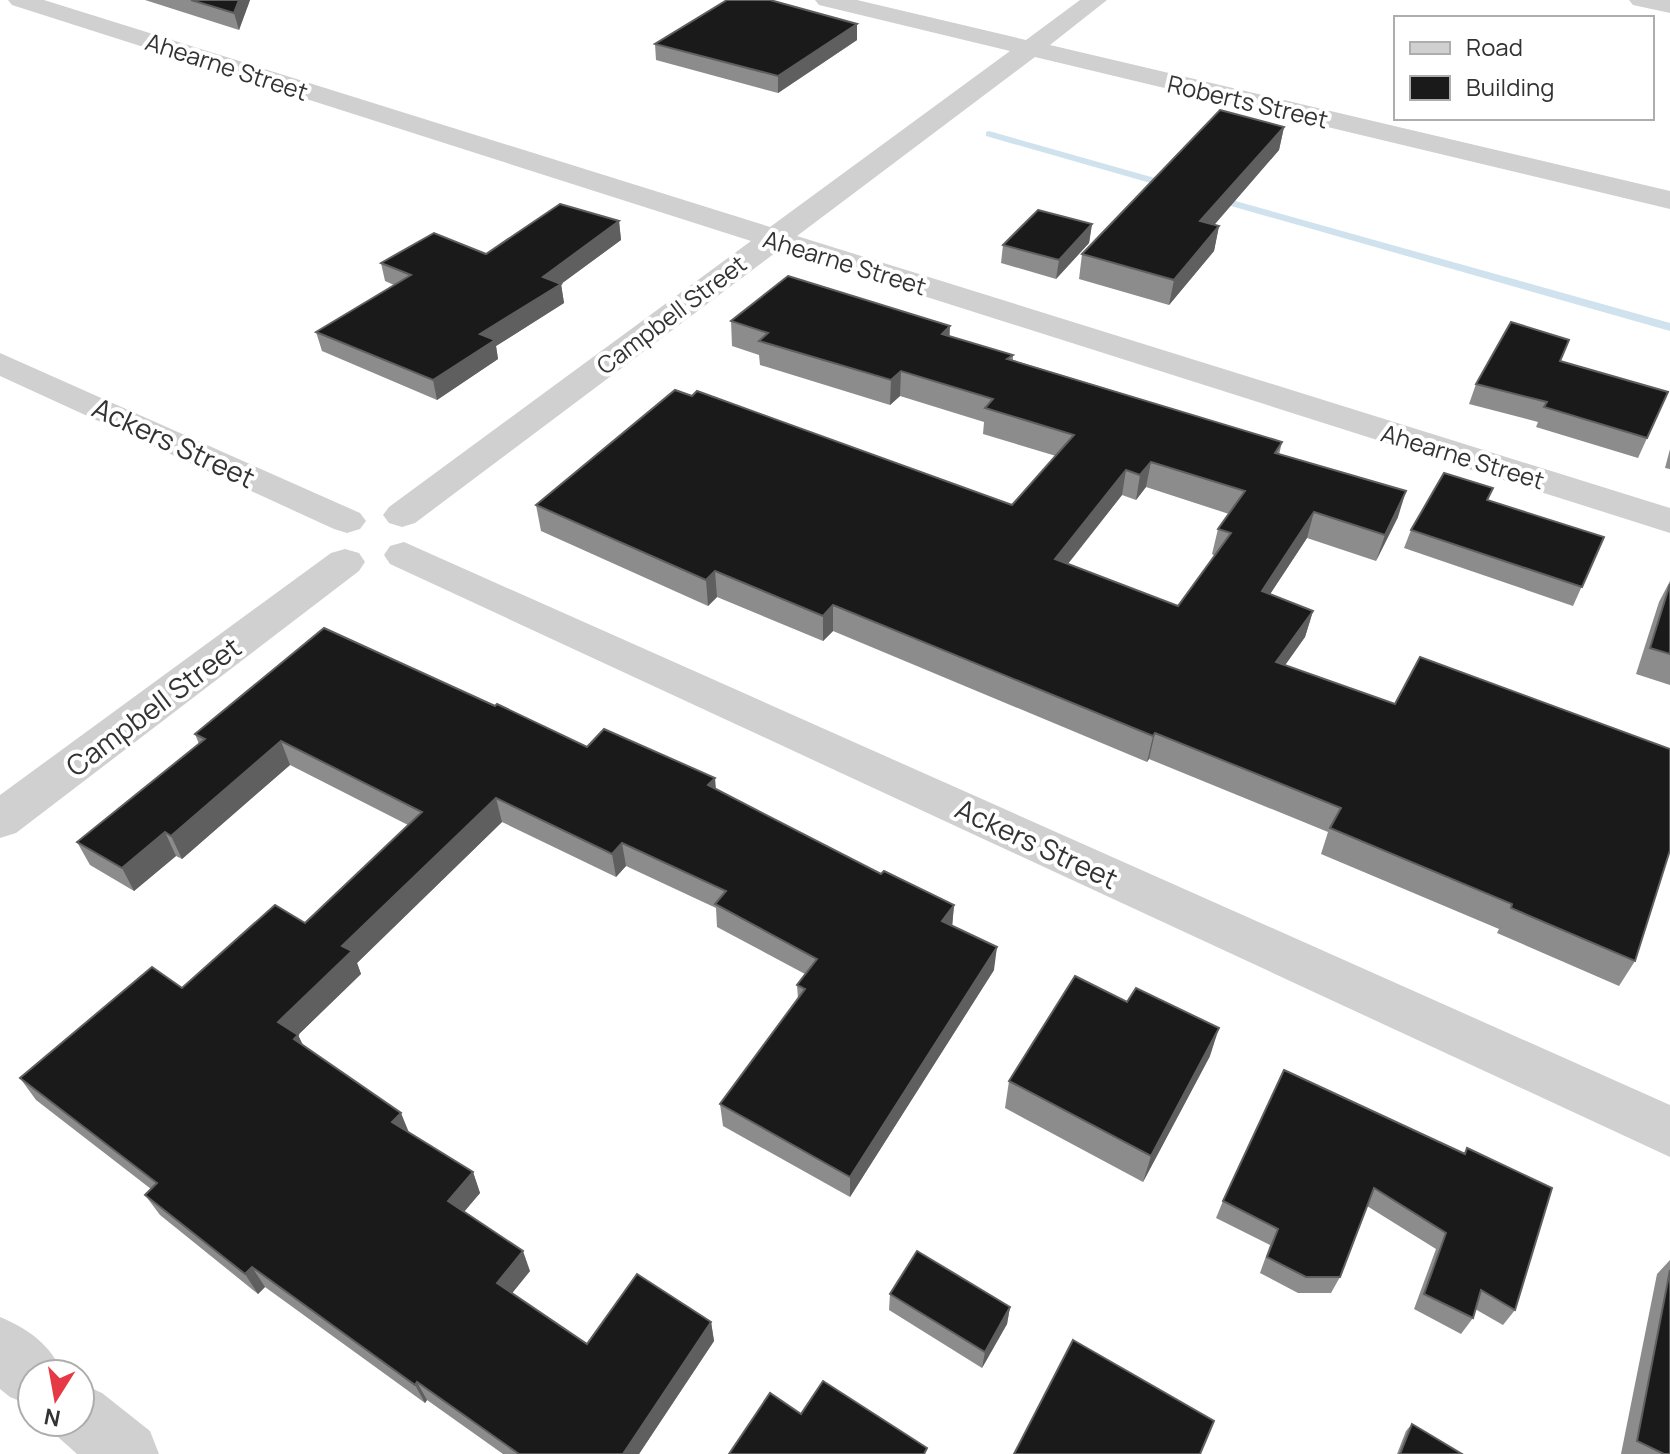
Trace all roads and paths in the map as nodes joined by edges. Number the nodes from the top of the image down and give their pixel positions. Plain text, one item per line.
1 (20, 0) edge
2 (827, 0) edge
3 (1095, 0) edge
4 (1641, 0) edge
5 (1670, 6) edge
6 (1029, 49) junction
7 (1670, 200) edge
8 (772, 239) junction
9 (0, 363) edge
10 (1670, 521) edge
11 (403, 535) junction
12 (346, 542) junction
13 (0, 820) edge
14 (1670, 1132) edge
15 (0, 1348) edge
16 (16, 1362) edge
17 (96, 1428) edge
18 (127, 1454) edge

1 - 8 street, Ahearne Street
2 - 6 street, Roberts Street
3 - 6 street, Campbell Street
4 - 5 street
6 - 7 street, Roberts Street
6 - 8 street, Campbell Street
8 - 10 street, Ahearne Street
8 - 11 street, Campbell Street
9 - 12 street, Ackers Street
11 - 12 street
11 - 12 street
11 - 14 street, Ackers Street
12 - 13 street, Campbell Street
15 - 16 street
17 - 18 street

